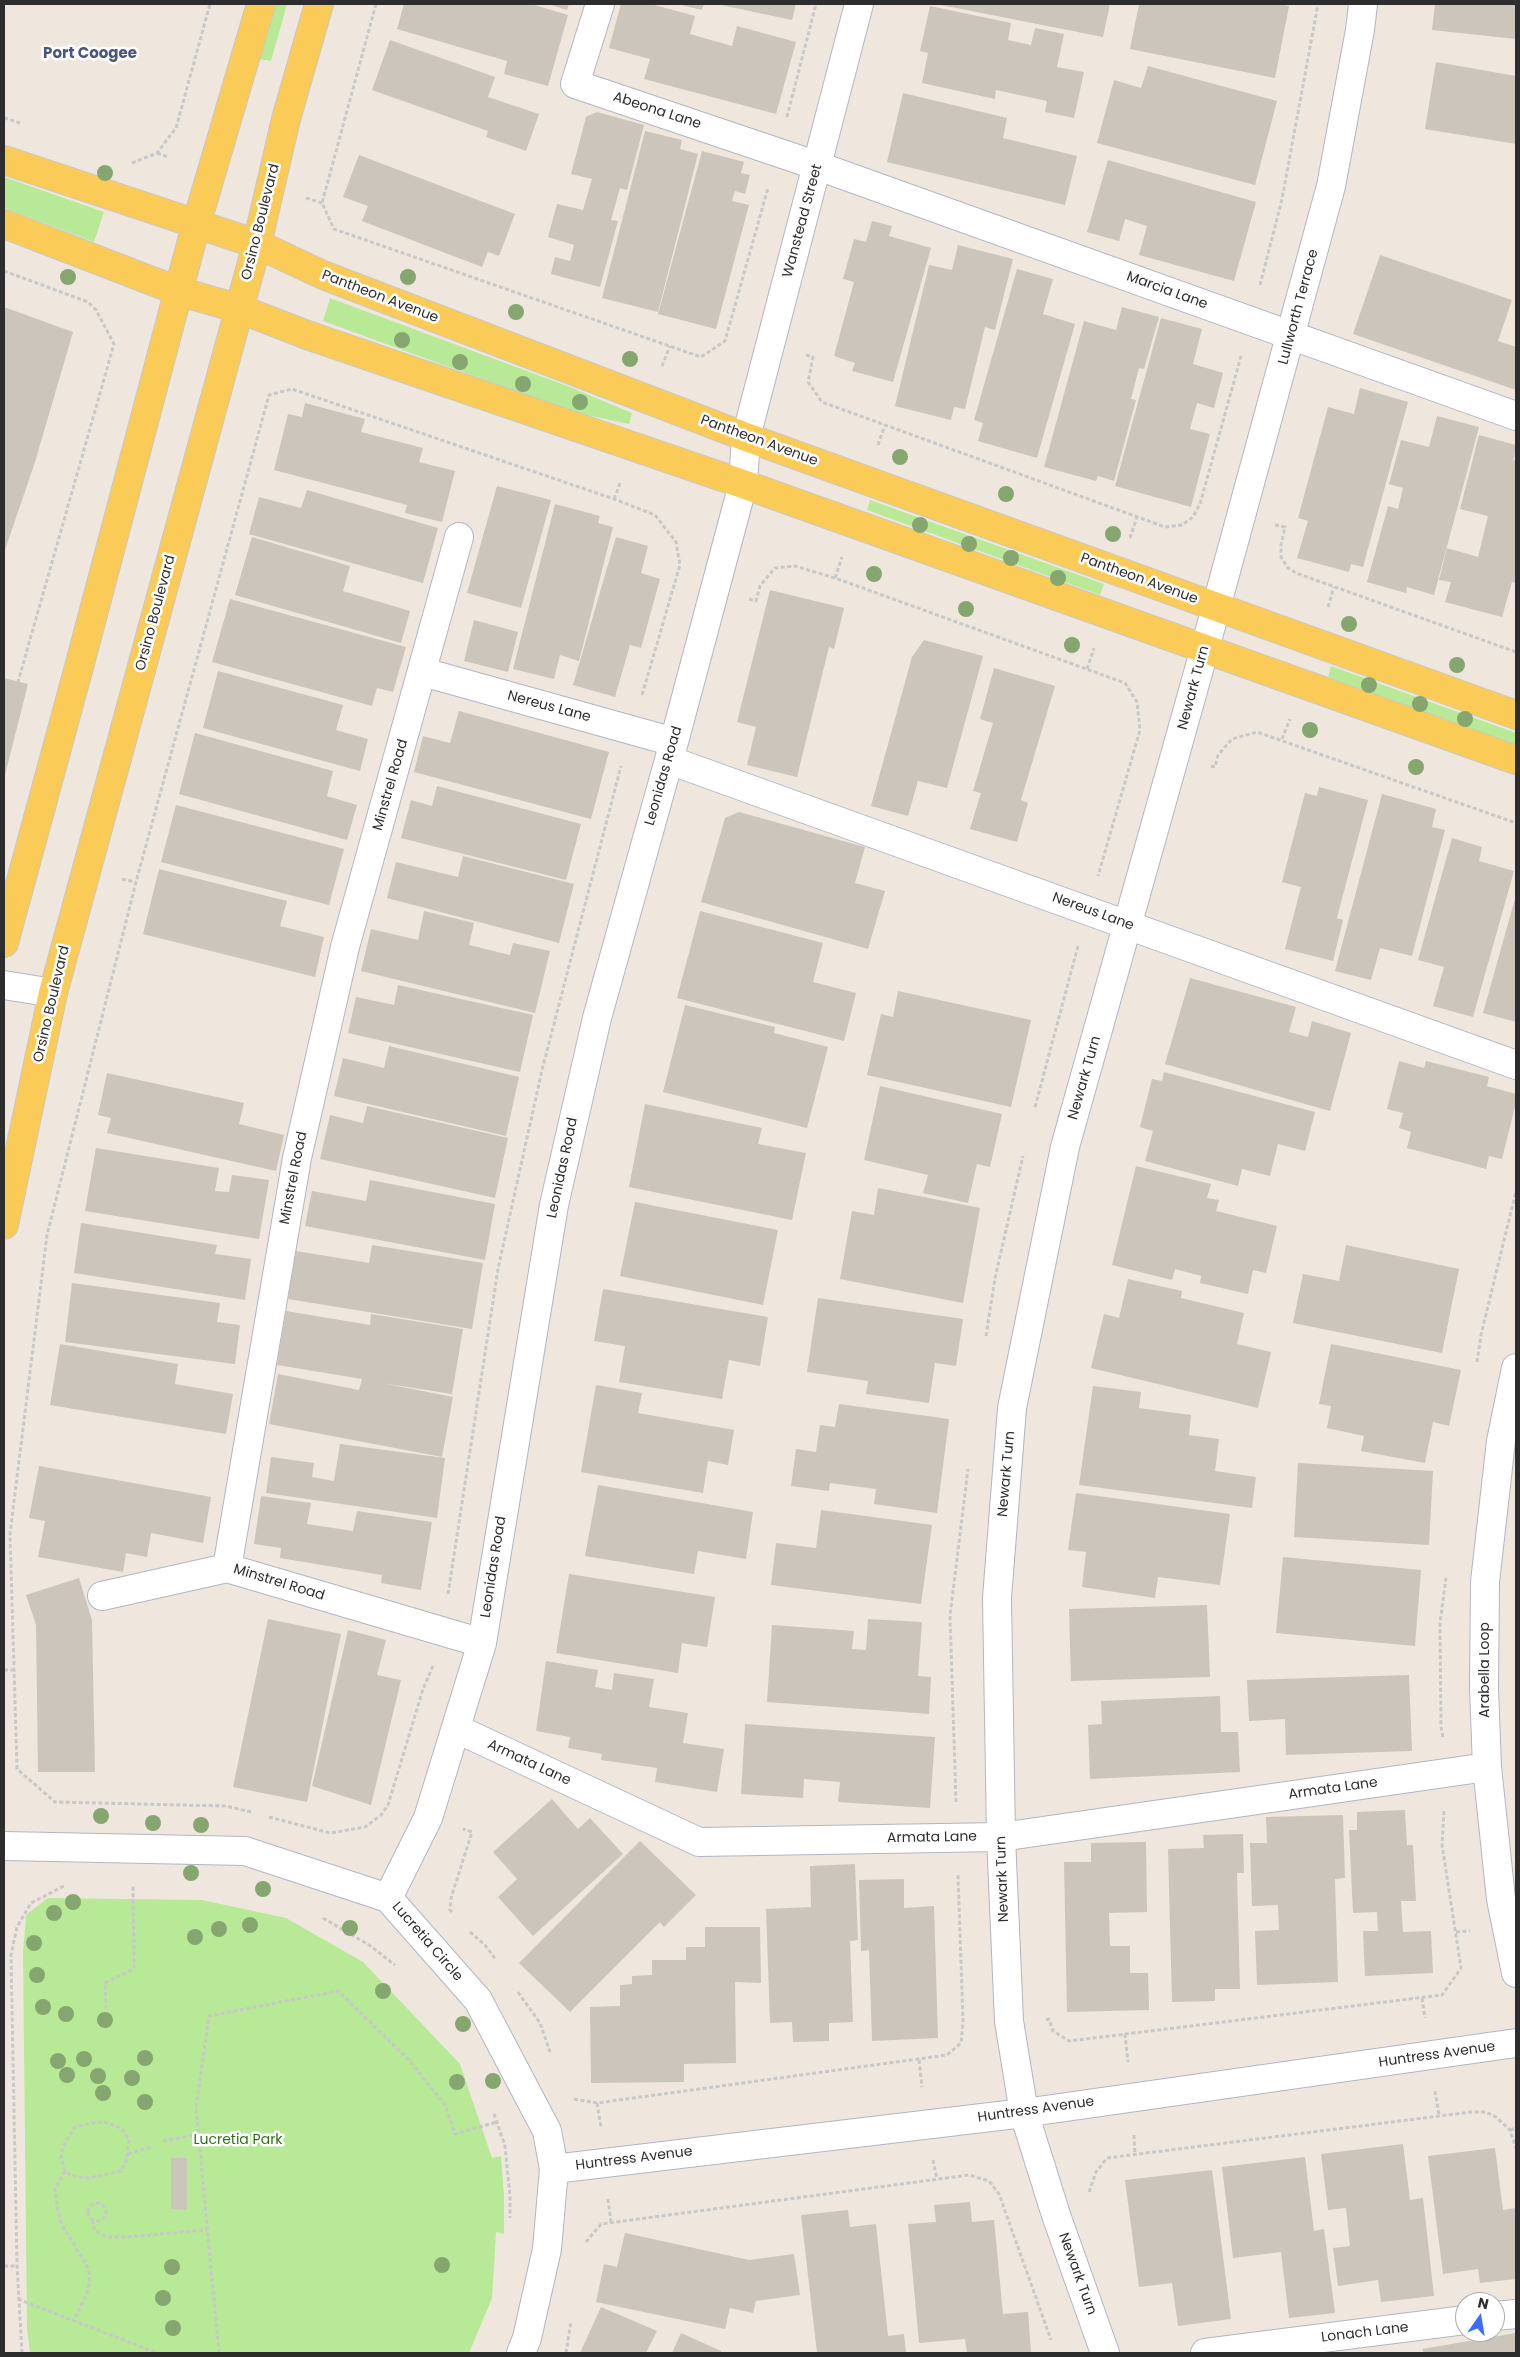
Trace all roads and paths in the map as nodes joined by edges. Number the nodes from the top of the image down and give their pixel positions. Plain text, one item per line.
1 (210, 4) edge
2 (261, 4) edge
3 (319, 4) edge
4 (376, 4) edge
5 (600, 4) edge
6 (816, 4) edge
7 (858, 4) edge
8 (1318, 4) edge
9 (1363, 4) edge
10 (785, 126) dead end
11 (157, 153) junction
12 (168, 157) dead end
13 (4, 160) edge
14 (132, 163) dead end
15 (818, 166) junction
16 (768, 187) dead end
17 (305, 198) dead end
18 (322, 203) junction
19 (4, 224) edge
20 (196, 224) junction
21 (257, 244) junction
22 (4, 271) edge
23 (1260, 286) dead end
24 (178, 291) junction
25 (240, 308) junction
26 (1291, 336) junction
27 (670, 346) junction
28 (1242, 351) dead end
29 (800, 353) dead end
30 (659, 374) dead end
31 (1516, 416) edge
32 (885, 425) junction
33 (746, 437) junction
34 (878, 448) dead end
35 (624, 473) dead end
36 (743, 484) junction
37 (614, 499) junction
38 (1137, 517) junction
39 (1272, 524) dead end
40 (459, 537) dead end
41 (1129, 543) dead end
42 (845, 549) dead end
43 (835, 578) junction
44 (1334, 587) junction
45 (748, 599) dead end
46 (1216, 606) junction
47 (1326, 611) dead end
48 (1097, 640) dead end
49 (1205, 648) junction
50 (1516, 652) edge
51 (1087, 669) junction
52 (423, 672) junction
53 (18, 682) dead end
54 (642, 696) dead end
55 (1292, 711) dead end
56 (1516, 716) edge
57 (1282, 739) junction
58 (672, 751) junction
59 (1516, 760) edge
60 (1207, 765) dead end
61 (1516, 823) edge
62 (1096, 881) dead end
63 (1128, 925) junction
64 (4, 943) edge
65 (4, 985) edge
66 (53, 993) junction
67 (1516, 1065) edge
68 (4, 1224) edge
69 (1516, 1368) edge
70 (227, 1568) junction
71 (102, 1596) dead end
72 (482, 1643) junction
73 (436, 1661) dead end
74 (4, 1670) edge
75 (14, 1670) junction
76 (457, 1729) junction
77 (1487, 1767) junction
78 (1444, 1808) dead end
79 (252, 1813) dead end
80 (261, 1815) dead end
81 (458, 1828) dead end
82 (1001, 1837) junction
83 (4, 1846) edge
84 (958, 1869) dead end
85 (67, 1884) dead end
86 (124, 1884) dead end
87 (133, 1884) junction
88 (143, 1884) dead end
89 (388, 1898) junction
90 (456, 1916) dead end
91 (322, 1917) dead end
92 (466, 1928) dead end
93 (496, 1961) dead end
94 (397, 1967) dead end
95 (1516, 1973) edge
96 (513, 1984) dead end
97 (1422, 1998) junction
98 (106, 2009) dead end
99 (1041, 2020) dead end
100 (1426, 2021) dead end
101 (1125, 2034) junction
102 (1516, 2043) edge
103 (551, 2057) dead end
104 (920, 2060) junction
105 (1129, 2070) dead end
106 (1434, 2088) dead end
107 (923, 2094) dead end
108 (570, 2095) dead end
109 (597, 2103) junction
110 (493, 2113) dead end
111 (1024, 2113) junction
112 (1439, 2115) junction
113 (497, 2122) junction
114 (1516, 2128) edge
115 (1510, 2130) junction
116 (602, 2133) dead end
117 (198, 2134) junction
118 (163, 2141) dead end
119 (152, 2147) dead end
120 (1516, 2148) edge
121 (128, 2154) junction
122 (554, 2169) junction
123 (65, 2171) junction
124 (608, 2192) dead end
125 (1090, 2199) dead end
126 (92, 2220) junction
127 (611, 2223) junction
128 (510, 2225) dead end
129 (207, 2230) junction
130 (584, 2246) dead end
131 (4, 2266) edge
132 (17, 2266) junction
133 (18, 2299) junction
134 (572, 2313) dead end
135 (1455, 2321) edge
136 (73, 2322) junction
137 (1051, 2340) dead end
138 (139, 2348) junction
139 (22, 2353) edge
140 (145, 2353) edge
141 (157, 2353) edge
142 (219, 2353) edge
143 (521, 2353) edge
144 (566, 2353) edge
145 (1105, 2353) edge
146 (1205, 2353) edge

1 - 11 path
2 - 20 main road
3 - 21 main road, Orsino Boulevard
4 - 18 path
5 - 15 street, Abeona Lane
6 - 10 path
7 - 15 street, Wanstead Street
8 - 23 path
9 - 26 street, Lullworth Terrace
11 - 12 path
11 - 14 path
13 - 20 main road, Pantheon Avenue
15 - 26 street, Marcia Lane
15 - 33 street, Wanstead Street
16 - 27 path
17 - 18 path
18 - 27 path
19 - 24 main road
20 - 21 main road, Pantheon Avenue
20 - 24 main road
21 - 25 main road, Orsino Boulevard
21 - 33 main road, Pantheon Avenue
22 - 53 path
24 - 25 main road
24 - 64 main road
25 - 36 main road
25 - 66 main road, Orsino Boulevard
26 - 31 street, Marcia Lane
26 - 46 street, Lullworth Terrace
27 - 30 path
28 - 38 path
29 - 32 path
32 - 34 path
32 - 38 path
33 - 36 street, Leonidas Road
33 - 46 main road, Pantheon Avenue
35 - 37 path
36 - 49 main road
36 - 58 street, Leonidas Road
37 - 54 path
37 - 75 path
38 - 41 path
39 - 44 path
40 - 52 street, Minstrel Road
42 - 43 path
43 - 45 path
43 - 51 path
44 - 47 path
44 - 50 path
46 - 49 street, Newark Turn
46 - 56 main road, Pantheon Avenue
48 - 51 path
49 - 59 main road
49 - 63 street, Newark Turn
51 - 62 path
52 - 58 street, Nereus Lane
52 - 70 street, Minstrel Road
55 - 57 path
57 - 60 path
57 - 61 path
58 - 63 street, Nereus Lane
58 - 72 street, Leonidas Road
63 - 67 street, Nereus Lane
63 - 82 street, Newark Turn
65 - 66 street
66 - 68 main road, Orsino Boulevard
69 - 77 street, Arabella Loop
70 - 71 street
70 - 72 street, Minstrel Road
72 - 76 street, Leonidas Road
73 - 80 path
74 - 75 path
75 - 79 path
76 - 82 street, Armata Lane
76 - 89 street, Leonidas Road
77 - 82 street, Armata Lane
77 - 95 street, Arabella Loop
78 - 97 path
81 - 90 path
82 - 111 street, Newark Turn
83 - 89 street, Lucretia Circle
84 - 104 path
85 - 132 path
86 - 87 path
87 - 88 path
87 - 98 path
89 - 122 street, Lucretia Circle
91 - 94 path
92 - 93 path
96 - 103 path
97 - 100 path
97 - 101 path
99 - 101 path
101 - 105 path
102 - 111 street, Huntress Avenue
104 - 107 path
104 - 109 path
106 - 112 path
108 - 109 path
109 - 116 path
110 - 113 path
111 - 122 street, Huntress Avenue
111 - 145 street, Newark Turn
112 - 115 path
112 - 125 path
113 - 117 path
113 - 128 path
114 - 115 path
115 - 120 path
117 - 118 path
117 - 129 path
119 - 121 path
121 - 123 path
121 - 123 path
122 - 143 street, Lucretia Circle
123 - 136 path
124 - 127 path
126 - 126 path
126 - 129 path
127 - 130 path
127 - 137 path
129 - 142 path
131 - 132 path
132 - 133 path
133 - 136 path
133 - 139 path
134 - 144 path
135 - 146 street, Lonach Lane
136 - 138 path
138 - 140 path
138 - 141 path

